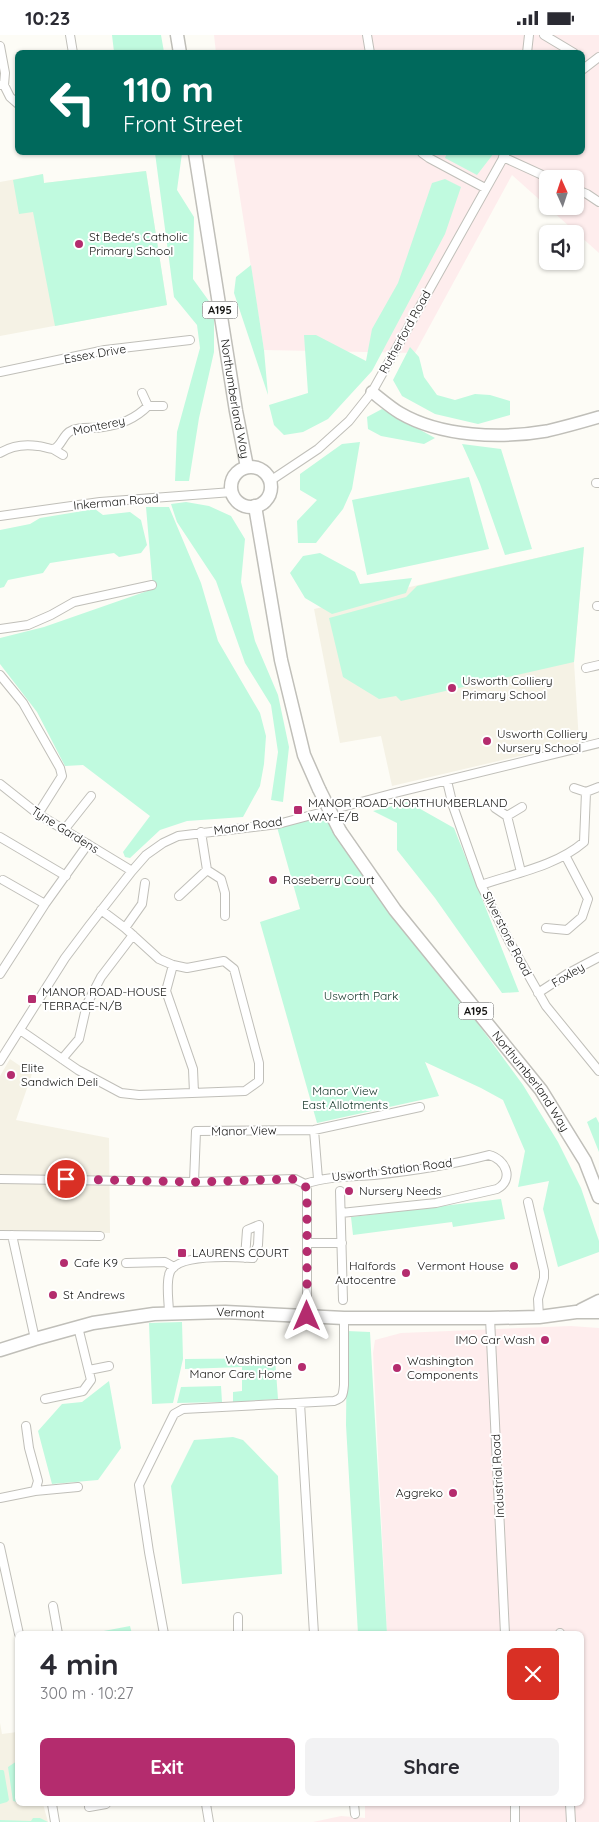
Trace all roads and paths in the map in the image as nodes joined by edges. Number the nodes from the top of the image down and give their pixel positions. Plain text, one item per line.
1 (70, 35) edge
2 (177, 35) edge
3 (367, 35) edge
4 (529, 35) edge
5 (544, 35) edge
6 (0, 46) edge
7 (72, 50) edge
8 (180, 50) edge
9 (370, 50) edge
10 (527, 50) edge
11 (569, 50) edge
12 (599, 57) edge
13 (585, 66) edge
14 (2, 85) edge
15 (15, 101) edge
16 (195, 155) edge
17 (425, 155) edge
18 (504, 155) edge
19 (539, 173) edge
20 (485, 188) junction
21 (584, 193) edge
22 (599, 202) edge
23 (190, 340) dead end
24 (0, 372) edge
25 (372, 392) junction
26 (142, 393) dead end
27 (163, 405) dead end
28 (148, 406) junction
29 (599, 417) edge
30 (53, 449) junction
31 (0, 453) edge
32 (63, 455) dead end
33 (247, 467) junction
34 (270, 481) junction
35 (232, 492) junction
36 (255, 506) junction
37 (0, 516) edge
38 (152, 585) dead end
39 (0, 629) edge
40 (599, 665) edge
41 (586, 668) dead end
42 (0, 675) edge
43 (599, 743) edge
44 (447, 781) junction
45 (0, 784) edge
46 (599, 787) edge
47 (574, 788) dead end
48 (586, 791) junction
49 (91, 796) dead end
50 (522, 807) dead end
51 (495, 808) dead end
52 (38, 814) junction
53 (507, 816) junction
54 (64, 830) junction
55 (201, 832) junction
56 (0, 837) edge
57 (88, 844) junction
58 (565, 855) junction
59 (207, 870) junction
60 (132, 871) junction
61 (521, 872) junction
62 (66, 876) junction
63 (3, 880) dead end
64 (145, 883) dead end
65 (481, 885) junction
66 (179, 896) dead end
67 (45, 904) junction
68 (101, 910) junction
69 (225, 916) dead end
70 (125, 928) junction
71 (546, 928) dead end
72 (133, 935) junction
73 (599, 957) edge
74 (173, 965) junction
75 (0, 973) edge
76 (538, 993) junction
77 (20, 1030) junction
78 (62, 1059) junction
79 (0, 1061) edge
80 (599, 1071) edge
81 (194, 1093) junction
82 (420, 1107) dead end
83 (314, 1130) junction
84 (0, 1179) edge
85 (318, 1179) junction
86 (194, 1182) junction
87 (305, 1184) junction
88 (340, 1191) dead end
89 (599, 1197) edge
90 (528, 1202) dead end
91 (341, 1213) junction
92 (0, 1235) edge
93 (12, 1235) junction
94 (100, 1236) dead end
95 (307, 1243) junction
96 (342, 1243) junction
97 (245, 1258) dead end
98 (126, 1263) dead end
99 (174, 1267) junction
100 (343, 1300) dead end
101 (599, 1301) edge
102 (599, 1311) edge
103 (576, 1312) junction
104 (169, 1314) junction
105 (307, 1316) junction
106 (539, 1317) junction
107 (344, 1318) junction
108 (490, 1318) junction
109 (78, 1327) junction
110 (35, 1339) junction
111 (0, 1351) edge
112 (109, 1366) dead end
113 (89, 1370) junction
114 (45, 1399) dead end
115 (300, 1403) junction
116 (26, 1426) dead end
117 (78, 1487) dead end
118 (35, 1491) junction
119 (0, 1498) edge
120 (0, 1547) edge
121 (53, 1605) dead end
122 (238, 1617) dead end
123 (18, 1631) edge
124 (57, 1631) edge
125 (163, 1631) edge
126 (238, 1631) edge
127 (314, 1631) edge
128 (505, 1631) edge
129 (52, 1806) edge
130 (206, 1806) edge
131 (354, 1806) edge
132 (515, 1806) edge
133 (570, 1806) edge
134 (355, 1814) dead end
135 (55, 1822) edge
136 (209, 1822) edge
137 (516, 1822) edge
138 (571, 1822) edge

1 - 7 street
2 - 8 main road
3 - 9 street
4 - 10 street
5 - 11 street
6 - 14 street
12 - 13 street
14 - 15 street
16 - 33 main road, Northumberland Way / A195
17 - 20 street
18 - 19 street
18 - 20 street, Rutherford Road
20 - 25 street, Rutherford Road
21 - 22 street
23 - 24 street, Essex Drive
25 - 29 street
25 - 34 street, Rutherford Road
26 - 28 street
27 - 28 street
28 - 30 street, Monterey
30 - 31 street
30 - 32 street
33 - 34 main road
33 - 35 main road
34 - 36 main road
35 - 36 main road
35 - 37 street, Inkerman Road
36 - 89 main road, Northumberland Way / A195, bridge
38 - 39 street
40 - 41 street
42 - 52 street
43 - 44 street, Manor Road
44 - 55 street, Manor Road
44 - 65 street, Silverstone Road
45 - 52 street, Tyne Gardens
46 - 48 street
47 - 48 street
48 - 58 street
49 - 54 street
50 - 53 street
51 - 53 street
52 - 54 street, Tyne Gardens
53 - 61 street
54 - 57 street, Tyne Gardens
55 - 59 street
55 - 60 street, Manor Road
56 - 62 street
57 - 60 street, Tyne Gardens
57 - 62 street
58 - 61 street
58 - 71 street
59 - 66 street
59 - 69 street
60 - 68 street, Manor Road
61 - 65 street
62 - 67 street
63 - 67 street
64 - 70 street
65 - 76 street, Silverstone Road
67 - 75 street
68 - 70 street
68 - 77 street, Manor Road
70 - 72 street
72 - 74 street
72 - 78 street
73 - 76 street, Foxley
74 - 81 street
74 - 81 street
76 - 80 street, Silverstone Road
77 - 78 street
77 - 79 street, Manor Road
78 - 81 street
82 - 83 street
83 - 85 street
83 - 86 street, Manor View
84 - 86 street
85 - 87 street, Usworth Station Road
85 - 91 street, Usworth Station Road
86 - 87 street
87 - 95 street
88 - 91 street
90 - 106 street
91 - 96 street
92 - 93 street
93 - 94 street
93 - 110 street
95 - 96 street
95 - 105 street
96 - 100 street
97 - 99 street
98 - 99 street
99 - 104 street
101 - 103 main road, Vermont
102 - 103 main road, Vermont
103 - 106 main road, Vermont
104 - 105 main road, Vermont
104 - 109 main road, Vermont
105 - 107 main road, Vermont
106 - 108 main road, Vermont
107 - 108 main road, Vermont
107 - 115 street
108 - 128 street, Industrial Road
109 - 110 main road, Vermont
109 - 113 street
110 - 111 main road, Vermont
112 - 113 street
113 - 114 street
115 - 125 street
115 - 127 street
116 - 118 street
117 - 118 street
118 - 119 street
120 - 123 street
121 - 124 street
122 - 126 street
129 - 135 street
130 - 136 street
131 - 134 street
132 - 137 street
133 - 138 street

